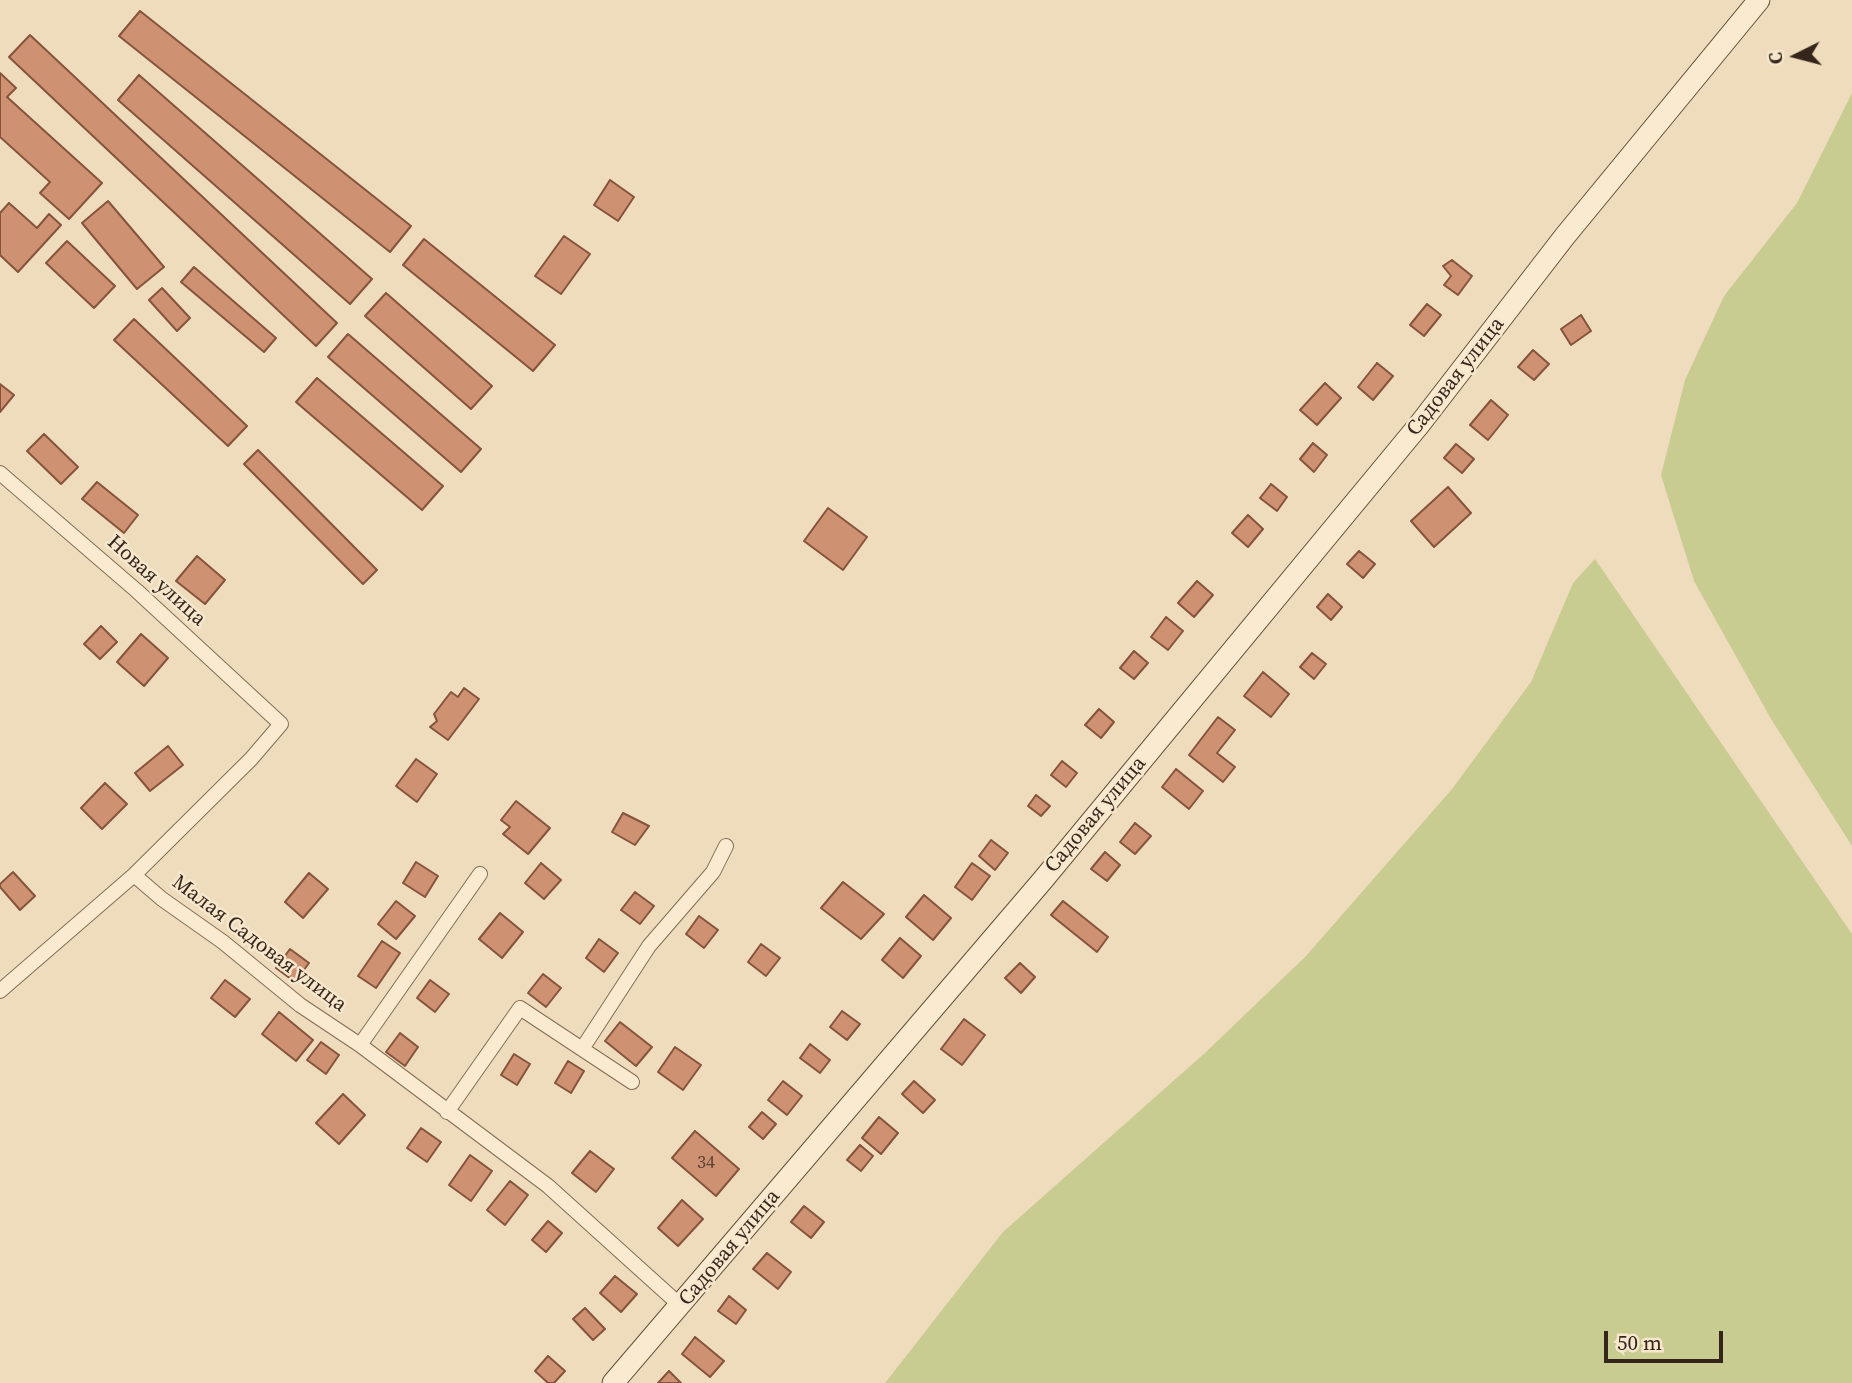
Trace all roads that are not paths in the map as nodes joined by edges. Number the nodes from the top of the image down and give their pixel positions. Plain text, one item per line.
1 (1759, 0) edge
2 (0, 473) edge
3 (726, 846) dead end
4 (480, 874) dead end
5 (134, 875) junction
6 (0, 991) edge
7 (360, 1045) junction
8 (582, 1049) junction
9 (632, 1082) dead end
10 (447, 1112) junction
11 (681, 1306) junction
12 (613, 1383) edge

1 - 11 main road, Садовая улица
2 - 5 street, Новая улица
3 - 8 street
4 - 7 street
5 - 6 street
5 - 7 street, Малая Садовая улица
7 - 10 street, Малая Садовая улица
8 - 9 street
8 - 10 street
10 - 11 street, Малая Садовая улица
11 - 12 main road, Садовая улица

